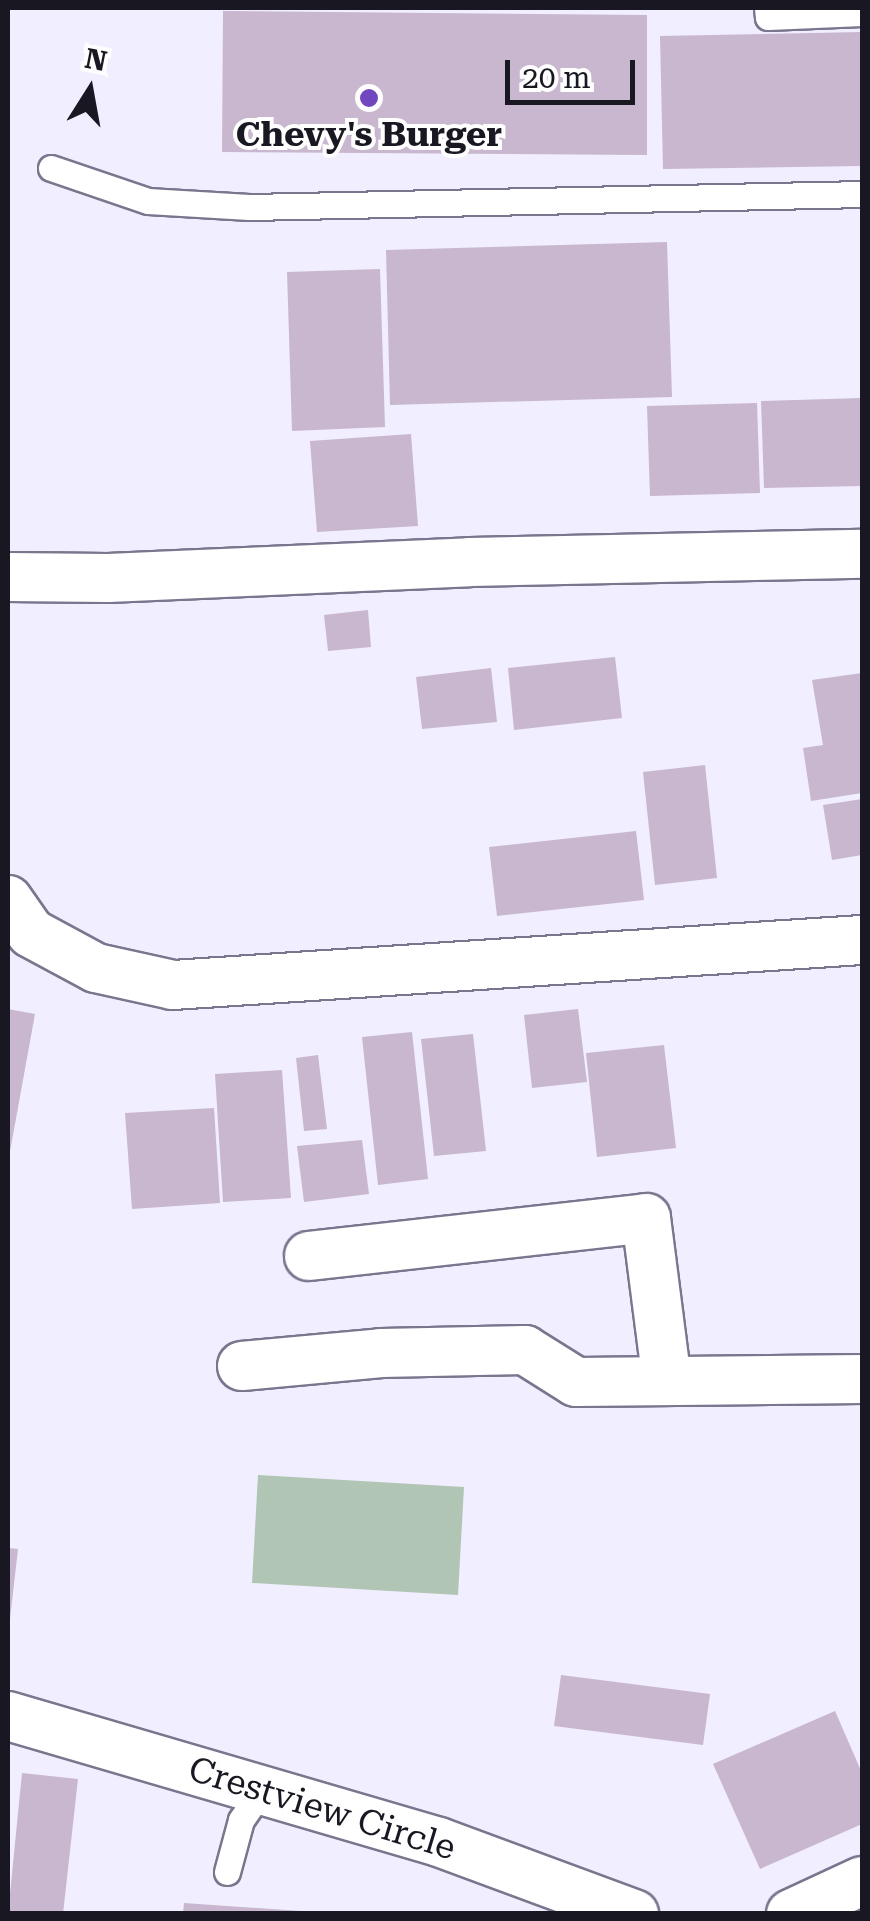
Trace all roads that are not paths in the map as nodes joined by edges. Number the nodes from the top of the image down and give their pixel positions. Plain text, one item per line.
1 (767, 8) edge
2 (862, 14) edge
3 (50, 168) dead end
4 (862, 194) edge
5 (862, 554) edge
6 (8, 576) edge
7 (8, 900) edge
8 (862, 940) edge
9 (310, 1256) dead end
10 (242, 1366) dead end
11 (862, 1379) edge
12 (667, 1381) junction
13 (8, 1716) edge
14 (262, 1790) junction
15 (227, 1872) dead end
16 (862, 1881) edge
17 (634, 1914) edge
18 (791, 1914) edge

1 - 2 lane
3 - 4 lane
5 - 6 street
7 - 8 street
9 - 12 street
10 - 12 street
11 - 12 street
13 - 14 street, Crestview Circle
14 - 15 lane
14 - 17 street, Crestview Circle
16 - 18 street

